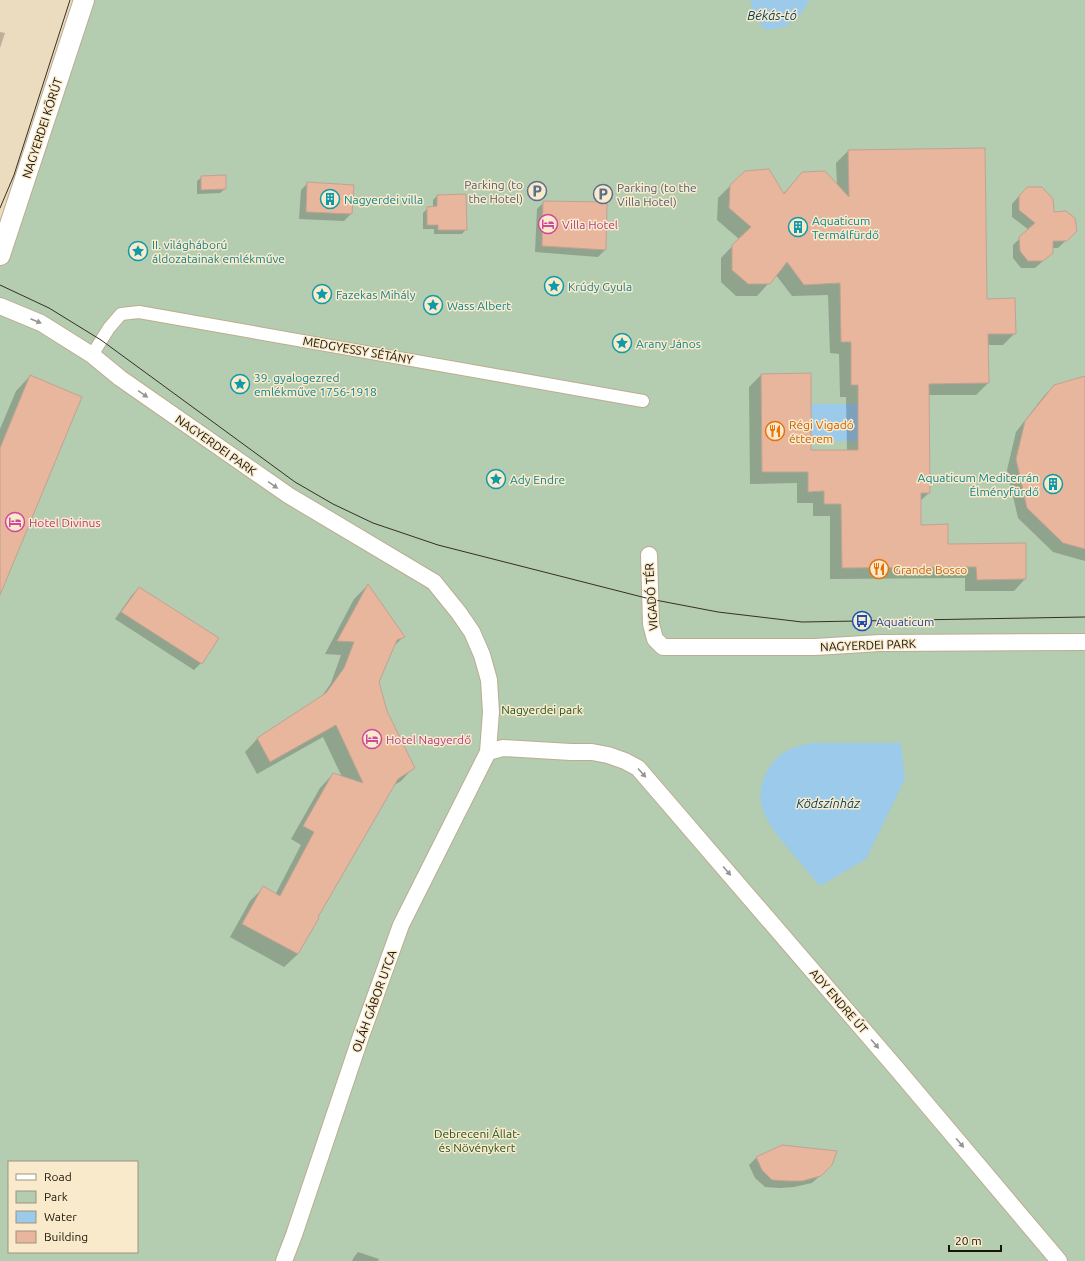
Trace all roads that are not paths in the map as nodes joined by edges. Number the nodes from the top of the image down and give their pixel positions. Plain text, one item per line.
1 (84, 0) edge
2 (0, 255) edge
3 (0, 306) edge
4 (92, 355) junction
5 (643, 402) dead end
6 (649, 555) dead end
7 (655, 639) joint
8 (1085, 642) edge
9 (488, 752) junction
10 (284, 1261) edge
11 (1059, 1261) edge

1 - 2 street, NAGYERDEI KÖRÚT
3 -> 4 street, NAGYERDEI PARK
4 - 5 street, MEDGYESSY SÉTÁNY
4 -> 9 street, NAGYERDEI PARK
6 - 7 street, VIGADÓ TÉR
7 - 8 street, NAGYERDEI PARK
9 - 10 street, OLÁH GÁBOR UTCA
9 -> 11 street, ADY ENDRE ÚT

